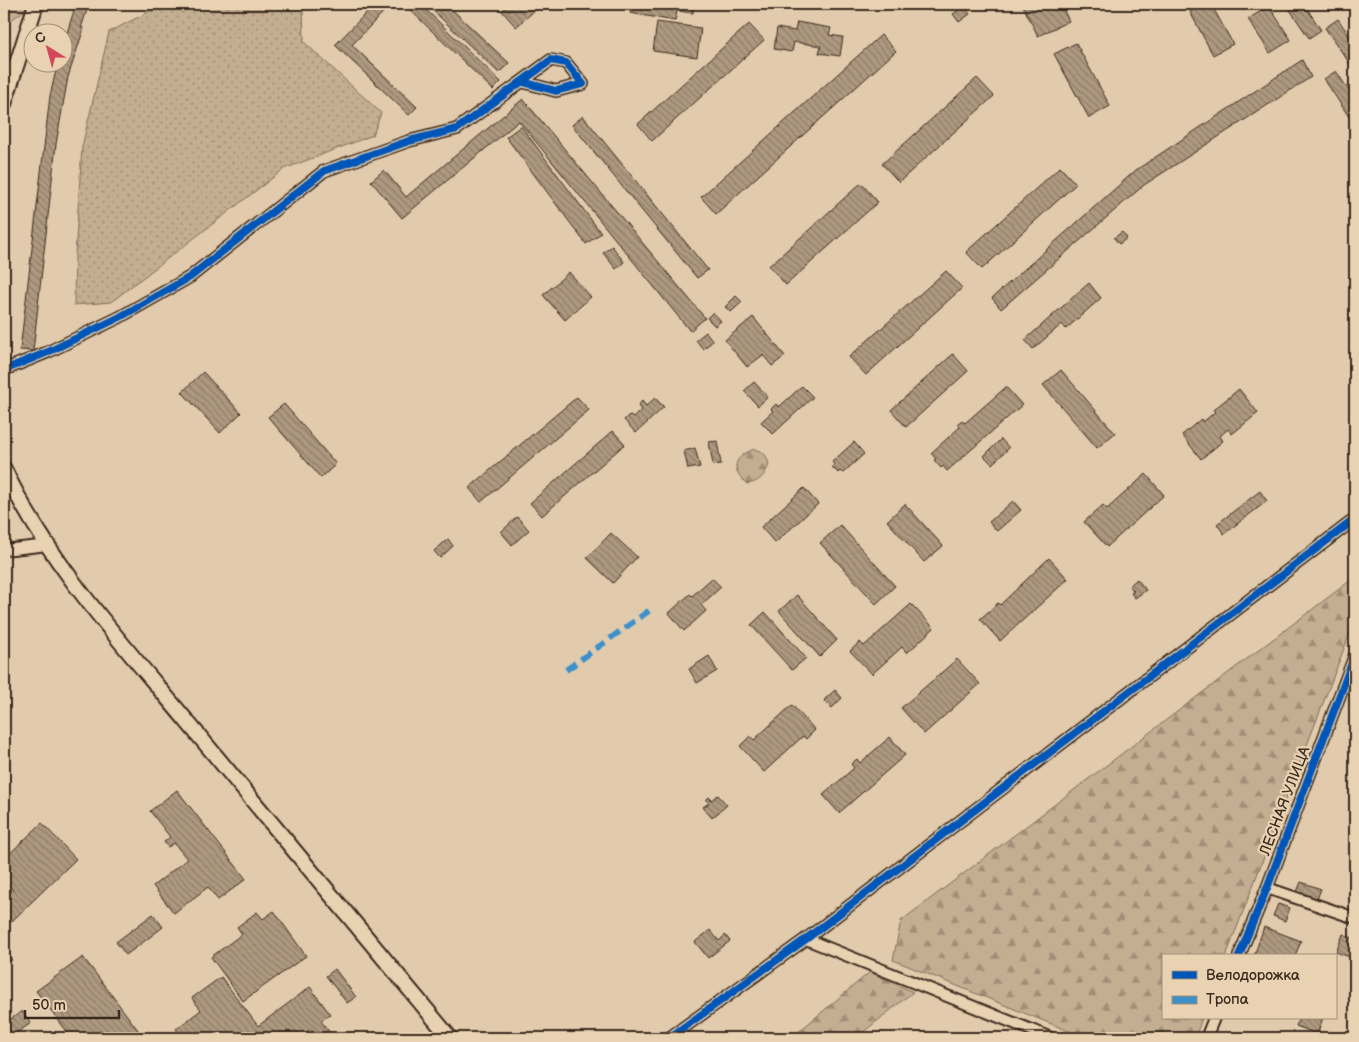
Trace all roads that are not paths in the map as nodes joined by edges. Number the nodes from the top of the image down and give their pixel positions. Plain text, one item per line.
1 (36, 4) edge
2 (523, 82) junction
3 (4, 104) edge
4 (4, 370) edge
5 (4, 469) edge
6 (1355, 519) edge
7 (48, 546) junction
8 (4, 550) edge
9 (1355, 654) edge
10 (1267, 888) junction
11 (1355, 918) edge
12 (806, 939) junction
13 (1240, 954) edge
14 (434, 1019) junction
15 (1213, 1020) edge
16 (442, 1038) edge
17 (450, 1038) edge
18 (669, 1038) edge
19 (1051, 1038) edge
20 (1206, 1038) edge

1 - 3 main road
2 - 2 street
2 - 4 street
5 - 7 main road
6 - 12 street
7 - 8 street
7 - 14 main road
9 - 10 street, ЛЕСНАЯ УЛИЦА
10 - 11 street
10 - 13 street, ЛЕСНАЯ УЛИЦА
12 - 18 street
12 - 19 street
14 - 16 main road
14 - 17 main road
15 - 20 street

